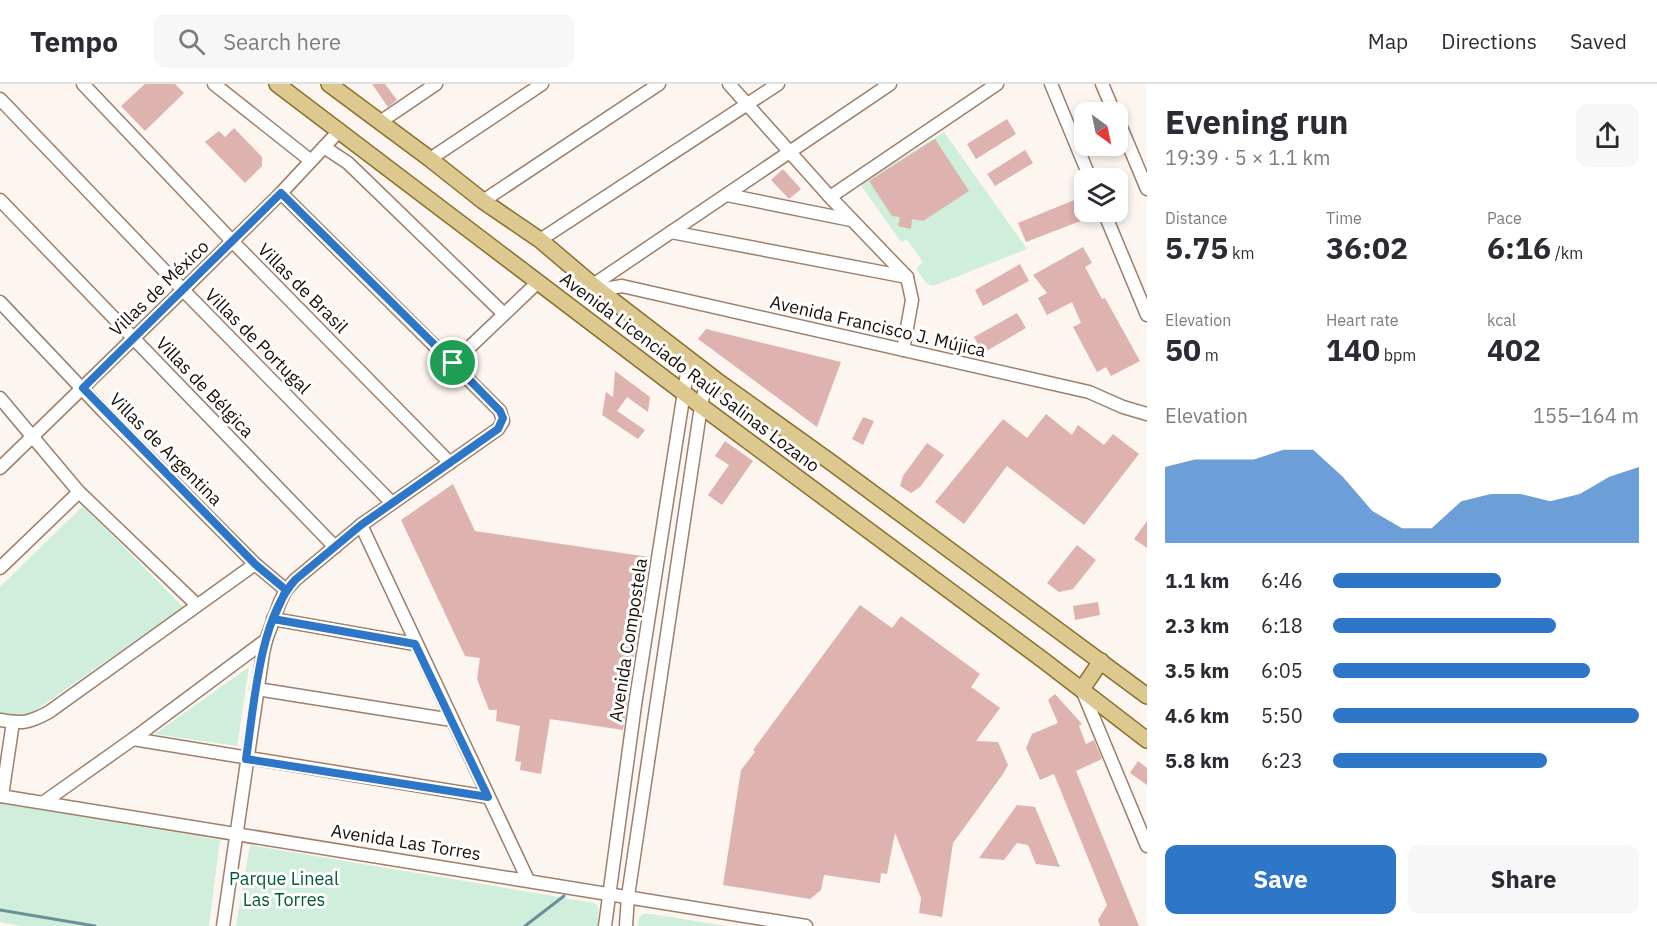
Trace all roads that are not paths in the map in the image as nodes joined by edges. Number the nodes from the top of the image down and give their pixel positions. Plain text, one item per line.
1 (83, 84) edge
2 (214, 84) edge
3 (276, 84) edge
4 (329, 84) edge
5 (436, 84) edge
6 (542, 84) edge
7 (659, 84) edge
8 (729, 84) edge
9 (778, 84) edge
10 (890, 84) edge
11 (997, 84) edge
12 (1051, 84) edge
13 (1102, 84) edge
14 (0, 99) edge
15 (1110, 102) edge
16 (747, 105) junction
17 (380, 122) junction
18 (340, 130) junction
19 (1128, 144) edge
20 (324, 147) junction
21 (790, 152) junction
22 (430, 159) junction
23 (311, 161) junction
24 (1086, 168) edge
25 (1147, 189) edge
26 (281, 193) junction
27 (727, 195) junction
28 (830, 197) junction
29 (0, 200) edge
30 (483, 201) junction
31 (851, 220) junction
32 (1108, 222) edge
33 (671, 232) junction
34 (540, 240) junction
35 (232, 242) junction
36 (907, 277) junction
37 (538, 282) junction
38 (596, 288) junction
39 (183, 291) junction
40 (0, 302) edge
41 (504, 314) junction
42 (1147, 315) edge
43 (133, 339) junction
44 (903, 350) junction
45 (689, 360) junction
46 (453, 363) junction
47 (708, 375) junction
48 (83, 388) junction
49 (683, 392) junction
50 (0, 398) edge
51 (701, 406) junction
52 (1147, 414) edge
53 (33, 436) junction
54 (450, 463) junction
55 (0, 468) edge
56 (79, 492) junction
57 (392, 502) junction
58 (361, 525) junction
59 (335, 547) junction
60 (255, 564) junction
61 (0, 568) edge
62 (655, 585) junction
63 (674, 587) junction
64 (286, 590) junction
65 (197, 605) junction
66 (273, 619) junction
67 (266, 640) junction
68 (415, 644) junction
69 (1101, 662) junction
70 (257, 689) junction
71 (1082, 689) junction
72 (1147, 696) edge
73 (635, 705) junction
74 (656, 708) junction
75 (0, 720) edge
76 (452, 720) junction
77 (14, 722) junction
78 (133, 739) junction
79 (1147, 740) edge
80 (246, 759) junction
81 (1, 796) edge
82 (488, 797) junction
83 (44, 802) junction
84 (236, 833) junction
85 (1147, 846) edge
86 (528, 880) junction
87 (610, 893) junction
88 (628, 896) junction
89 (223, 926) edge
90 (605, 926) edge
91 (626, 926) edge
92 (806, 926) edge

1 - 35 street, Villas de Brasil
2 - 23 street
3 - 18 main road, Avenida Licenciado Raúl Salinas Lozano
4 - 17 main road, Avenida Licenciado Raúl Salinas Lozano
5 - 17 street
6 - 22 street
7 - 30 street
8 - 16 street
9 - 16 street
10 - 21 street
11 - 28 street
12 - 24 street
13 - 15 street
14 - 39 street, Villas de Portugal
16 - 21 street
16 - 34 street
17 - 22 main road, Avenida Licenciado Raúl Salinas Lozano
18 - 20 street, Villas de México
18 - 37 main road, Avenida Licenciado Raúl Salinas Lozano
19 - 25 street
20 - 23 street, Villas de México
20 - 41 street
21 - 27 street
21 - 28 street
22 - 30 main road, Avenida Licenciado Raúl Salinas Lozano
23 - 26 street, Villas de México
26 - 35 street, Villas de México
26 - 46 street
27 - 31 street
27 - 33 street
28 - 31 street
29 - 43 street, Villas de Bélgica
30 - 34 main road, Avenida Licenciado Raúl Salinas Lozano
31 - 36 street
32 - 42 street
33 - 36 street
33 - 38 street
34 - 38 main road, Avenida Licenciado Raúl Salinas Lozano
35 - 39 street, Villas de México
35 - 54 street, Villas de Brasil
36 - 44 street
37 - 41 street
37 - 49 main road, Avenida Licenciado Raúl Salinas Lozano
38 - 44 street, Avenida Francisco J. Mújica
38 - 45 main road, Avenida Licenciado Raúl Salinas Lozano
39 - 43 street, Villas de México
39 - 57 street, Villas de Portugal
40 - 48 street, Villas de Argentina
41 - 46 street
43 - 48 street, Villas de México
43 - 59 street, Villas de Bélgica
44 - 52 street, Avenida Francisco J. Mújica
45 - 47 main road, Avenida Licenciado Raúl Salinas Lozano
45 - 49 street, Avenida Compostela
46 - 54 street
47 - 51 street, Avenida Compostela
47 - 69 main road, Avenida Licenciado Raúl Salinas Lozano
48 - 53 street, Villas de México
48 - 60 street, Villas de Argentina
49 - 51 main road, Avenida Licenciado Raúl Salinas Lozano
49 - 62 street, Avenida Compostela
50 - 53 street
51 - 63 street, Avenida Compostela
51 - 71 main road, Avenida Licenciado Raúl Salinas Lozano
53 - 55 street, Villas de México
53 - 56 street
54 - 57 street
56 - 61 street
56 - 65 street
57 - 58 street
58 - 59 street
58 - 68 street
59 - 64 street
60 - 64 street, Villas de Argentina
60 - 65 street
62 - 63 street
62 - 73 street, Avenida Compostela
63 - 74 street, Avenida Compostela
64 - 66 street
65 - 77 street
66 - 67 street
66 - 68 street
67 - 70 street
67 - 78 street
68 - 76 street
69 - 71 main road
69 - 72 main road, Avenida Licenciado Raúl Salinas Lozano
70 - 76 street
70 - 80 street
71 - 79 main road, Avenida Licenciado Raúl Salinas Lozano
71 - 85 street
73 - 74 street
73 - 87 street, Avenida Compostela
74 - 88 street, Avenida Compostela
75 - 77 street
76 - 82 street
77 - 81 street
78 - 80 street
78 - 83 street
80 - 82 street
80 - 84 street
81 - 83 street, Avenida Las Torres
82 - 86 street
83 - 84 street, Avenida Las Torres
84 - 86 street, Avenida Las Torres
84 - 89 street
86 - 87 street, Avenida Las Torres
87 - 88 street, Avenida Las Torres
87 - 90 street, Avenida Compostela
88 - 91 street, Avenida Compostela
88 - 92 street, Avenida Las Torres

